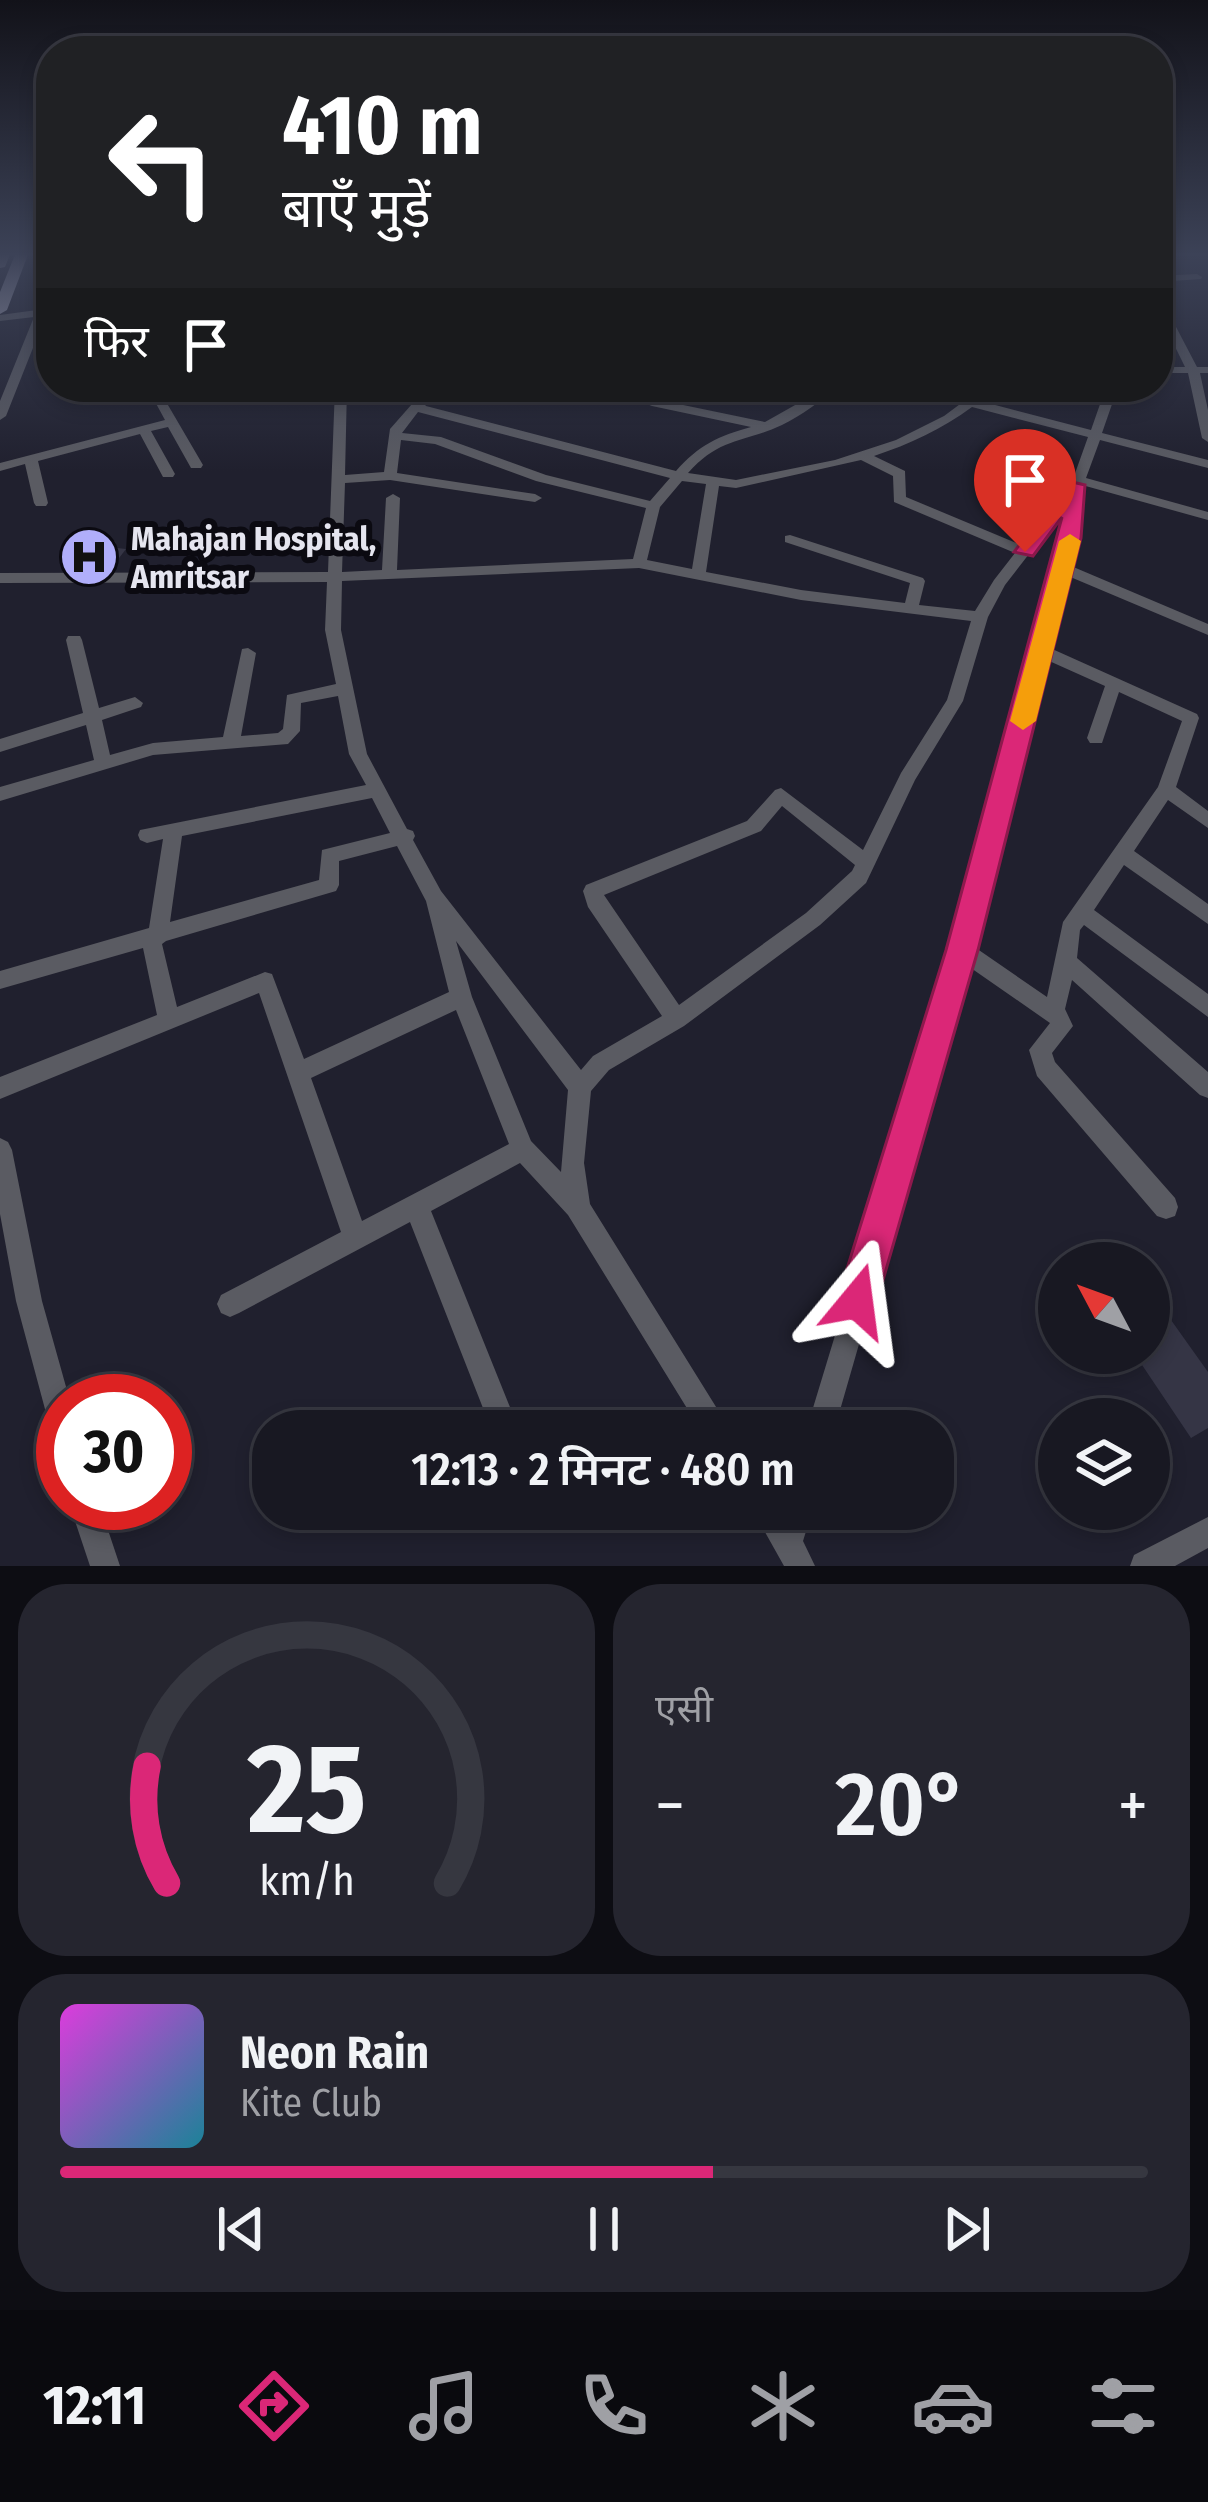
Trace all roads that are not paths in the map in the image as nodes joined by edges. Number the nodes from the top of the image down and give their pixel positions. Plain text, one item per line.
1 (1173, 326) edge
2 (36, 334) edge
3 (1201, 370) edge
4 (158, 402) edge
5 (341, 402) edge
6 (414, 402) edge
7 (651, 402) edge
8 (809, 402) edge
9 (1108, 402) edge
10 (973, 403) joint
11 (417, 406) junction
12 (0, 416) edge
13 (172, 422) junction
14 (768, 427) junction
15 (145, 432) junction
16 (394, 436) junction
17 (1097, 437) junction
18 (1208, 438) edge
19 (864, 456) junction
20 (31, 460) junction
21 (1208, 464) edge
22 (196, 465) dead end
23 (0, 466) edge
24 (168, 474) dead end
25 (391, 476) junction
26 (678, 476) junction
27 (341, 479) junction
28 (1077, 482) junction
29 (713, 483) junction
30 (393, 498) dead end
31 (536, 498) dead end
32 (40, 503) dead end
33 (653, 506) junction
34 (1208, 516) edge
35 (790, 539) dead end
36 (1025, 552) junction
37 (639, 563) junction
38 (1062, 568) junction
39 (699, 572) junction
40 (389, 574) junction
41 (335, 577) junction
42 (0, 578) edge
43 (911, 607) junction
44 (980, 617) junction
45 (1208, 630) edge
46 (74, 640) dead end
47 (1040, 650) junction
48 (248, 653) dead end
49 (1114, 682) junction
50 (342, 688) junction
51 (135, 704) dead end
52 (93, 717) junction
53 (1200, 722) edge
54 (1096, 738) dead end
55 (231, 743) junction
56 (0, 746) edge
57 (104, 762) junction
58 (1166, 789) junction
59 (376, 790) junction
60 (0, 794) edge
61 (1208, 820) edge
62 (174, 830) junction
63 (147, 835) dead end
64 (406, 836) junction
65 (1123, 854) junction
66 (867, 863) junction
67 (434, 897) junction
68 (1082, 912) junction
69 (1208, 915) edge
70 (155, 938) junction
71 (962, 950) junction
72 (1066, 962) junction
73 (0, 980) edge
74 (461, 998) junction
75 (1208, 1006) edge
76 (1054, 1012) junction
77 (676, 1019) junction
78 (169, 1021) junction
79 (298, 1073) junction
80 (580, 1087) junction
81 (1208, 1087) edge
82 (0, 1088) edge
83 (524, 1149) junction
84 (0, 1150) edge
85 (416, 1205) junction
86 (1166, 1207) dead end
87 (578, 1208) junction
88 (356, 1238) junction
89 (230, 1304) dead end
90 (49, 1374) edge
91 (497, 1410) edge
92 (704, 1410) edge
93 (826, 1410) edge
94 (93, 1530) edge
95 (1208, 1532) edge
96 (105, 1566) edge
97 (1144, 1566) edge

1 - 3 street
2 - 12 street
3 - 18 street
4 - 13 street
5 - 27 street
6 - 11 street
7 - 14 street
8 - 14 street
9 - 17 street
10 - 17 street
10 - 19 street
11 - 16 street
11 - 26 street
13 - 15 street
13 - 22 street
14 - 26 street
15 - 20 street
15 - 24 street
16 - 25 street
16 - 33 street
17 - 21 street
17 - 28 street
19 - 29 street
19 - 36 street
20 - 23 street
20 - 32 street
25 - 27 street
25 - 31 street
26 - 29 street
26 - 33 street
27 - 41 street
28 - 34 street
28 - 36 street
28 - 38 street
29 - 39 street
30 - 40 street
33 - 37 street
35 - 43 street
36 - 44 street
37 - 39 street
37 - 40 street
38 - 45 street
38 - 47 street
39 - 43 street
40 - 41 street
41 - 42 street
41 - 50 street
43 - 44 street
44 - 66 street
46 - 52 street
47 - 49 street
47 - 71 street
48 - 55 street
49 - 53 street
49 - 54 street
50 - 55 street
50 - 59 street
51 - 52 street
52 - 56 street
52 - 57 street
53 - 58 street
55 - 57 street
57 - 60 street
58 - 61 street
58 - 65 street
59 - 62 street
59 - 64 street
62 - 63 street
62 - 70 street
64 - 67 street
64 - 70 street
65 - 68 street
65 - 69 street
66 - 77 street
66 - 77 street
67 - 74 street
67 - 80 street
68 - 72 street
68 - 75 street
70 - 73 street
70 - 78 street
71 - 76 street
71 - 93 street
72 - 76 street
72 - 81 street
74 - 79 street
74 - 83 street
76 - 86 street
77 - 80 street
78 - 79 street
78 - 82 street
79 - 88 street
80 - 87 street
83 - 85 street
83 - 87 street
84 - 90 street
85 - 88 street
85 - 91 street
87 - 92 street
88 - 89 street
94 - 96 street
95 - 97 street

